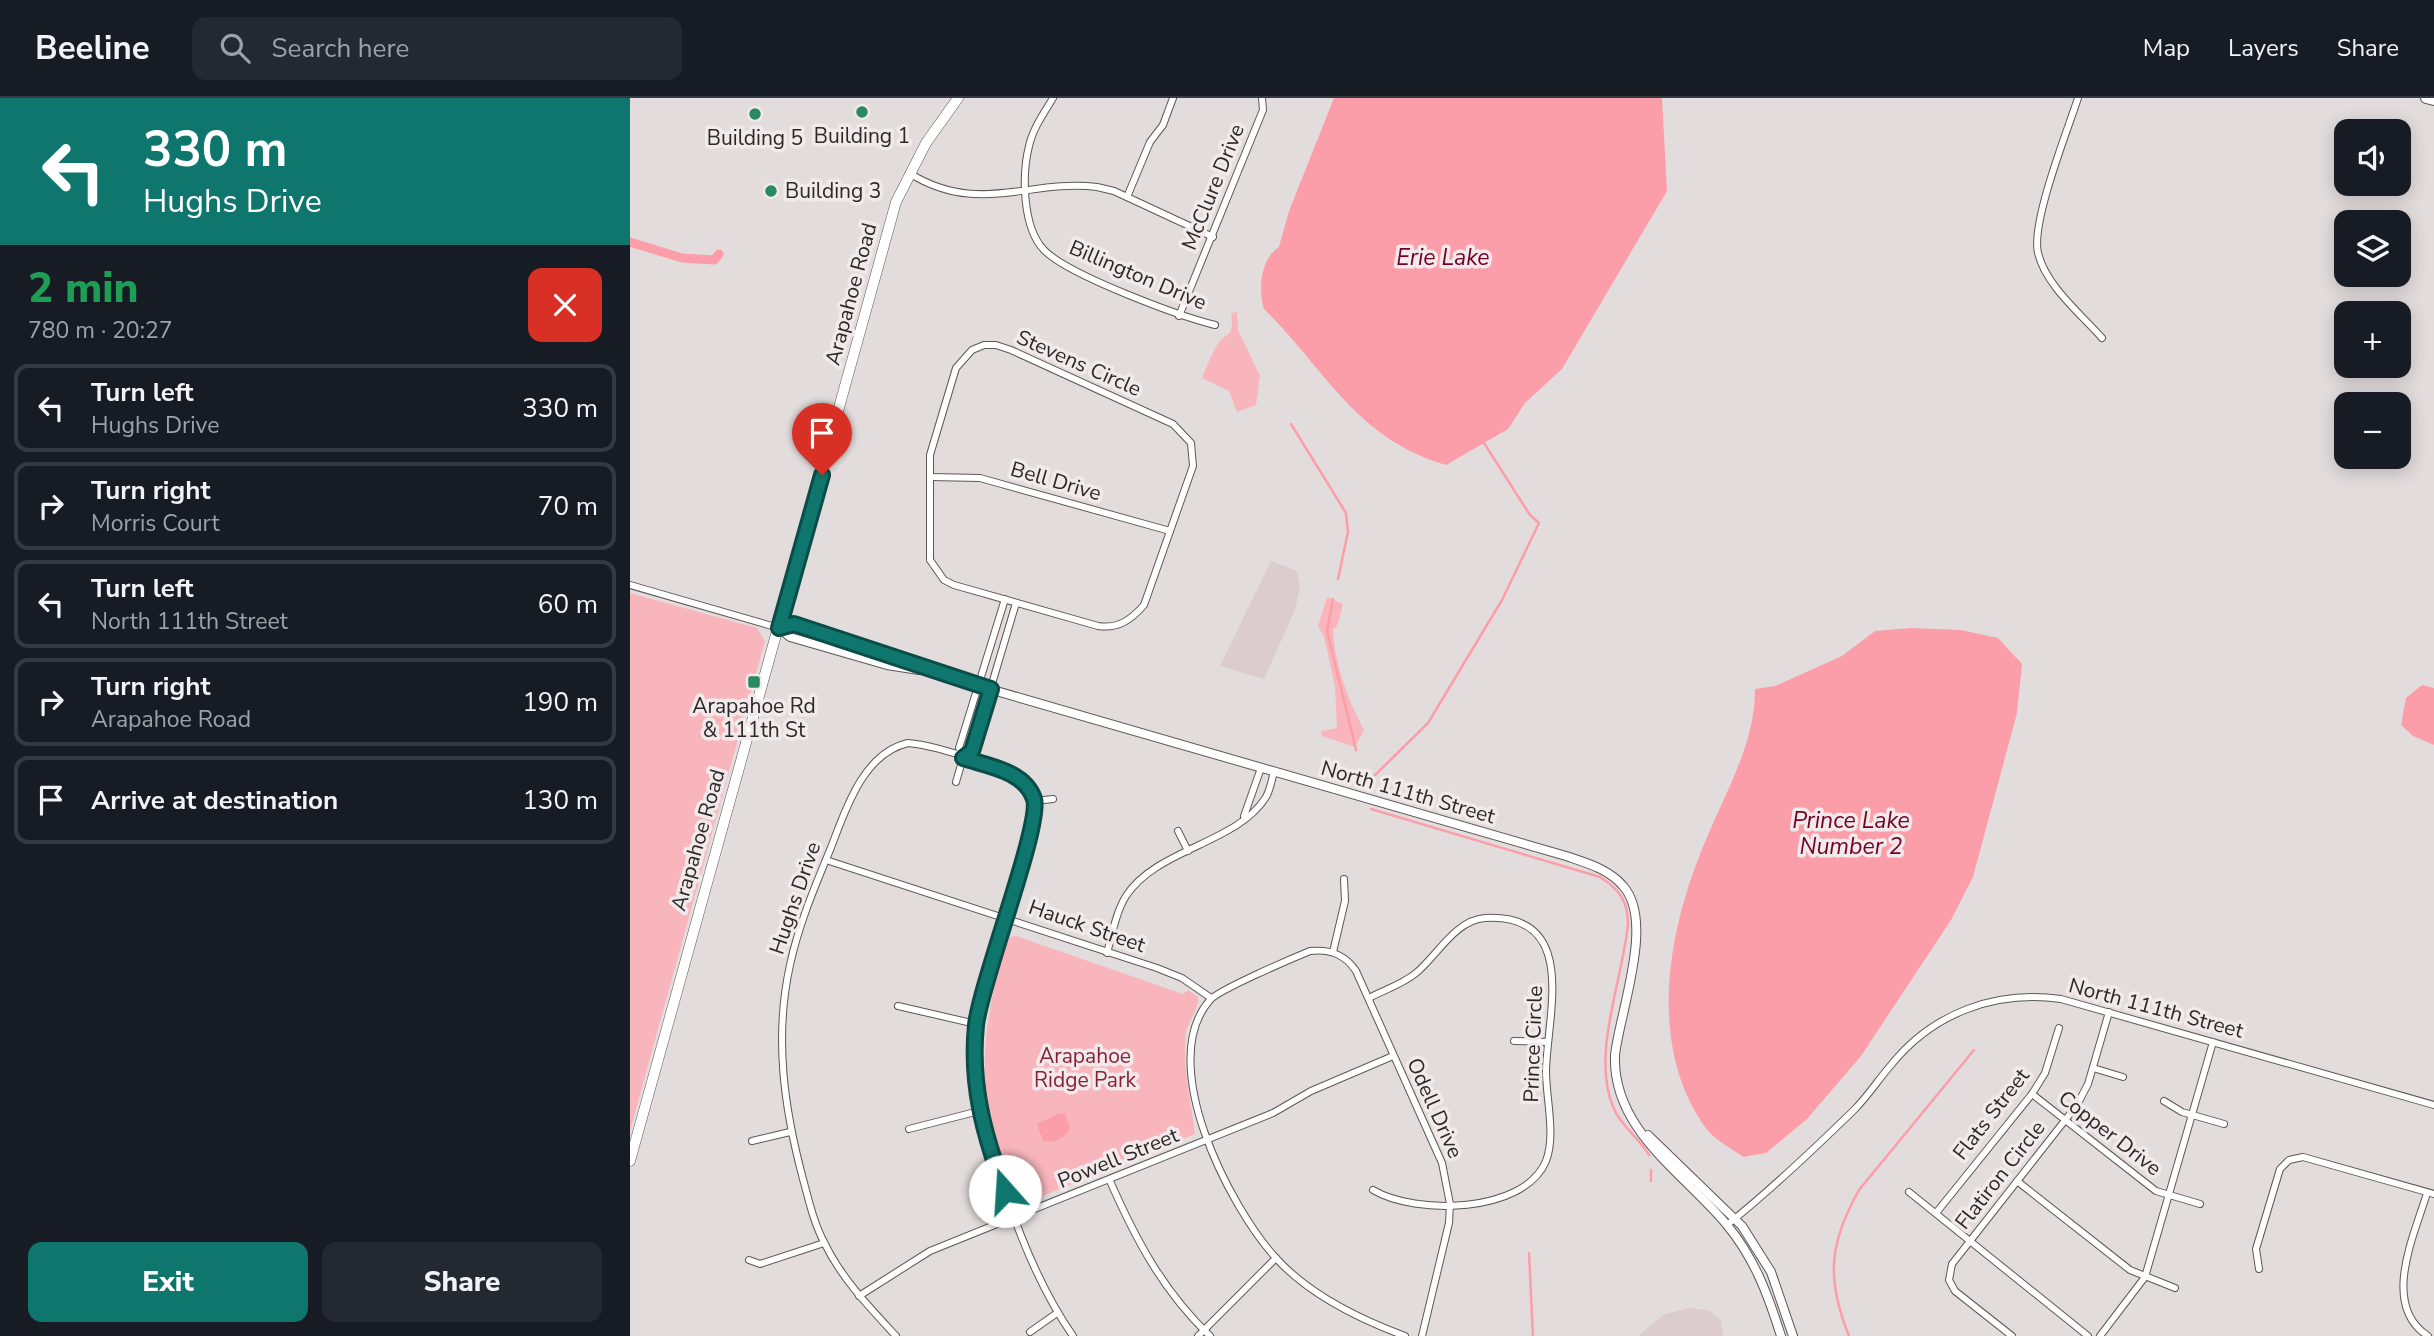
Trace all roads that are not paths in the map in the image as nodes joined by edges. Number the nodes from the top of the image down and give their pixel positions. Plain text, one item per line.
1 (958, 98) edge
2 (1053, 98) edge
3 (1174, 98) edge
4 (1262, 98) edge
5 (2078, 98) edge
6 (2426, 98) edge
7 (2434, 100) edge
8 (909, 173) junction
9 (1026, 192) junction
10 (1127, 197) junction
11 (1213, 237) junction
12 (1179, 316) junction
13 (1215, 325) dead end
14 (2102, 338) dead end
15 (930, 477) junction
16 (1170, 531) junction
17 (630, 585) edge
18 (1005, 600) junction
19 (1016, 603) junction
20 (779, 628) junction
21 (936, 673) junction
22 (979, 686) junction
23 (991, 689) junction
24 (963, 758) junction
25 (1261, 768) junction
26 (1274, 771) junction
27 (956, 782) dead end
28 (1053, 799) dead end
29 (1035, 801) junction
30 (1244, 818) junction
31 (1178, 831) dead end
32 (1188, 850) junction
33 (826, 860) junction
34 (1344, 879) dead end
35 (1005, 917) junction
36 (1333, 952) junction
37 (1107, 953) junction
38 (1211, 998) junction
39 (1369, 998) junction
40 (898, 1006) dead end
41 (2109, 1012) junction
42 (976, 1024) junction
43 (2059, 1028) dead end
44 (1514, 1041) dead end
45 (1547, 1042) junction
46 (2213, 1042) junction
47 (1393, 1056) junction
48 (2093, 1068) junction
49 (2123, 1077) dead end
50 (2032, 1094) junction
51 (2164, 1101) dead end
52 (2434, 1105) edge
53 (979, 1111) junction
54 (2192, 1115) junction
55 (2065, 1120) junction
56 (2224, 1124) dead end
57 (1637, 1127) junction
58 (909, 1129) dead end
59 (790, 1132) junction
60 (1208, 1140) junction
61 (752, 1141) dead end
62 (630, 1161) edge
63 (1110, 1181) junction
64 (2017, 1181) junction
65 (1373, 1190) dead end
66 (1909, 1192) dead end
67 (2431, 1194) edge
68 (2169, 1195) junction
69 (1450, 1204) junction
70 (2200, 1204) dead end
71 (1936, 1213) junction
72 (1735, 1218) junction
73 (1015, 1219) junction
74 (1727, 1224) junction
75 (1969, 1241) junction
76 (824, 1243) junction
77 (1276, 1258) junction
78 (749, 1260) dead end
79 (2259, 1269) dead end
80 (2145, 1277) junction
81 (2175, 1288) dead end
82 (859, 1296) junction
83 (1057, 1313) junction
84 (1204, 1330) junction
85 (1030, 1332) dead end
86 (896, 1336) edge
87 (1073, 1336) edge
88 (1198, 1336) edge
89 (1210, 1336) edge
90 (1405, 1336) edge
91 (1422, 1336) edge
92 (1781, 1336) edge
93 (1793, 1336) edge
94 (2012, 1336) edge
95 (2088, 1336) edge
96 (2100, 1336) edge
97 (2428, 1336) edge

1 - 8 main road, Arapahoe Road
2 - 9 street, Billington Drive
3 - 10 street
4 - 11 street, McClure Drive
5 - 14 street
6 - 7 main road
8 - 9 street
8 - 20 main road, Arapahoe Road
9 - 10 street
9 - 12 street, Billington Drive
10 - 11 street
11 - 12 street, McClure Drive
12 - 13 street, Billington Drive
15 - 16 street, Bell Drive
15 - 16 street, Stevens Circle
15 - 18 street, Stevens Circle
16 - 19 street, Stevens Circle
17 - 20 street, North 111th Street
18 - 19 street, Stevens Circle
18 - 22 street
19 - 23 street
20 - 21 street, North 111th Street
20 - 21 street, North 111th Street
20 - 62 main road, Arapahoe Road
21 - 22 street, North 111th Street
22 - 23 street, North 111th Street
22 - 24 street
23 - 24 street
23 - 25 street, North 111th Street
24 - 27 street
24 - 29 street, Hughs Drive
24 - 33 street, Hughs Drive
25 - 26 street, North 111th Street
25 - 30 street
26 - 30 street
26 - 57 street, North 111th Street
28 - 29 street
29 - 35 street
30 - 32 street
31 - 32 street
32 - 37 street
33 - 35 street, Hauck Street
33 - 59 street, Hughs Drive
34 - 36 street
35 - 37 street, Hauck Street
35 - 42 street
36 - 38 street
36 - 39 street, Odell Drive
37 - 38 street, Hauck Street
38 - 60 street
39 - 45 street, Prince Circle
39 - 47 street, Odell Drive
40 - 42 street
41 - 46 street, North 111th Street
41 - 48 street, Flatiron Circle
41 - 72 street, North 111th Street
42 - 53 street
43 - 50 street, Flats Street
44 - 45 street
45 - 69 street, Prince Circle
46 - 52 street, North 111th Street
46 - 54 street
47 - 60 street, Powell Street
47 - 69 street, Odell Drive
48 - 49 street
48 - 55 street, Flatiron Circle
50 - 55 street, Copper Drive
50 - 71 street, Flats Street
51 - 54 street
53 - 58 street
53 - 73 street
54 - 56 street
54 - 68 street
55 - 64 street, Flatiron Circle
55 - 68 street, Copper Drive
57 - 72 street, North 111th Street
57 - 74 street, North 111th Street
59 - 61 street
59 - 76 street, Hughs Drive
60 - 63 street, Powell Street
60 - 77 street
63 - 73 street, Powell Street
63 - 84 street
64 - 75 street, Flatiron Circle
64 - 80 street
65 - 69 street, Prince Circle
66 - 71 street
67 - 79 street
67 - 97 street
68 - 70 street, Copper Drive
68 - 80 street
69 - 91 street, Odell Drive
71 - 75 street
72 - 74 street, North 111th Street
72 - 93 street
73 - 82 street, Powell Street
73 - 83 street
74 - 92 street
75 - 94 street, Flatiron Circle
75 - 95 street
76 - 78 street
76 - 82 street, Hughs Drive
77 - 84 street
77 - 90 street
80 - 81 street
80 - 96 street
82 - 86 street, Hughs Drive
83 - 85 street
83 - 87 street
84 - 88 street
84 - 89 street

